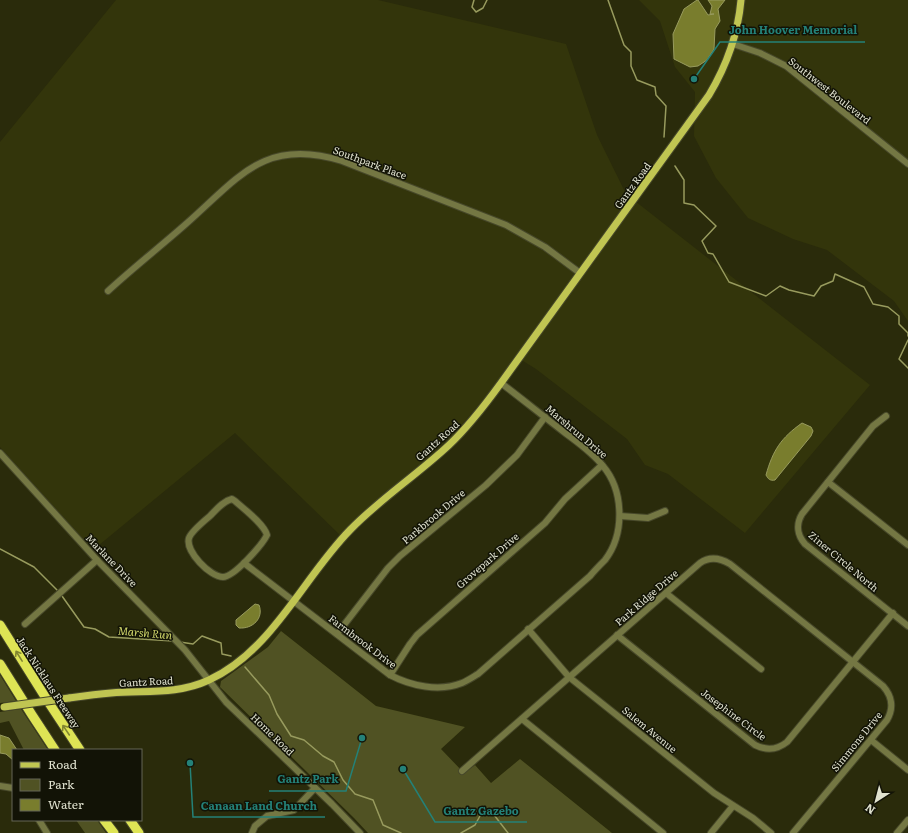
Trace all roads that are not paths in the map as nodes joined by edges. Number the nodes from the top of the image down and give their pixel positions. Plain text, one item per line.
1 (741, 0) edge
2 (733, 44) junction
3 (908, 164) edge
4 (580, 273) junction
5 (108, 291) dead end
6 (501, 383) junction
7 (886, 416) dead end
8 (545, 417) junction
9 (0, 453) edge
10 (602, 465) junction
11 (828, 482) junction
12 (665, 511) dead end
13 (620, 516) junction
14 (908, 545) edge
15 (97, 560) junction
16 (244, 563) junction
17 (666, 593) junction
18 (293, 601) junction
19 (893, 614) junction
20 (538, 620) joint
21 (25, 624) dead end
22 (0, 625) edge
23 (908, 626) edge
24 (528, 629) junction
25 (337, 634) junction
26 (617, 635) junction
27 (853, 662) junction
28 (0, 664) edge
29 (762, 670) dead end
30 (390, 675) junction
31 (569, 677) junction
32 (208, 681) junction
33 (2, 707) edge
34 (522, 719) junction
35 (871, 740) junction
36 (54, 749) edge
37 (79, 749) edge
38 (908, 770) edge
39 (462, 771) dead end
40 (0, 786) edge
41 (12, 788) edge
42 (315, 788) junction
43 (733, 806) junction
44 (908, 820) edge
45 (40, 821) edge
46 (105, 821) edge
47 (131, 821) edge
48 (47, 833) edge
49 (114, 833) edge
50 (139, 833) edge
51 (252, 833) edge
52 (360, 833) edge
53 (663, 833) edge
54 (711, 833) edge
55 (771, 833) edge
56 (793, 833) edge
57 (897, 833) edge

1 - 2 main road, Gantz Road
2 - 3 street, Southwest Boulevard
2 - 4 main road, Gantz Road
4 - 5 street, Southpark Place
4 - 6 main road, Gantz Road
6 - 8 street, Marshrun Drive
6 - 18 main road, Gantz Road
7 - 11 street, Ziner Circle North
8 - 10 street, Marshrun Drive
8 - 25 street, Parkbrook Drive
9 - 15 street, Marlane Drive
10 - 13 street, Marshrun Drive
10 - 30 street, Grovepark Drive
11 - 14 street
11 - 19 street, Ziner Circle North
12 - 13 street
13 - 20 street, Marshrun Drive
15 - 21 street
15 - 32 street, Marlane Drive
16 - 16 street
16 - 18 street, Farmbrook Drive
17 - 26 street, Park Ridge Drive
17 - 27 street, Park Ridge Drive
17 - 29 street
18 - 25 street, Farmbrook Drive
18 - 32 main road, Gantz Road
19 - 23 street, Ziner Circle North
19 - 27 street, Josephine Circle
20 - 24 street, Farmbrook Drive
37 -> 22 highway, Jack Nicklaus Freeway
24 - 30 street, Farmbrook Drive
24 - 31 street, Salem Avenue
25 - 30 street, Farmbrook Drive
26 - 27 street, Josephine Circle
26 - 31 street, Park Ridge Drive
27 - 35 street, Simmons Drive
28 - 36 highway
31 - 34 street, Park Ridge Drive
31 - 43 street, Salem Avenue
32 - 33 main road, Gantz Road, bridge
32 - 42 street, Home Road
34 - 39 street, Park Ridge Drive
34 - 53 street
35 - 38 street
35 - 56 street, Simmons Drive
40 - 41 street
42 - 51 street
42 - 52 street, Home Road
43 - 54 street
43 - 55 street, Salem Avenue
44 - 57 street
45 - 48 street
46 - 49 highway
47 - 50 highway

